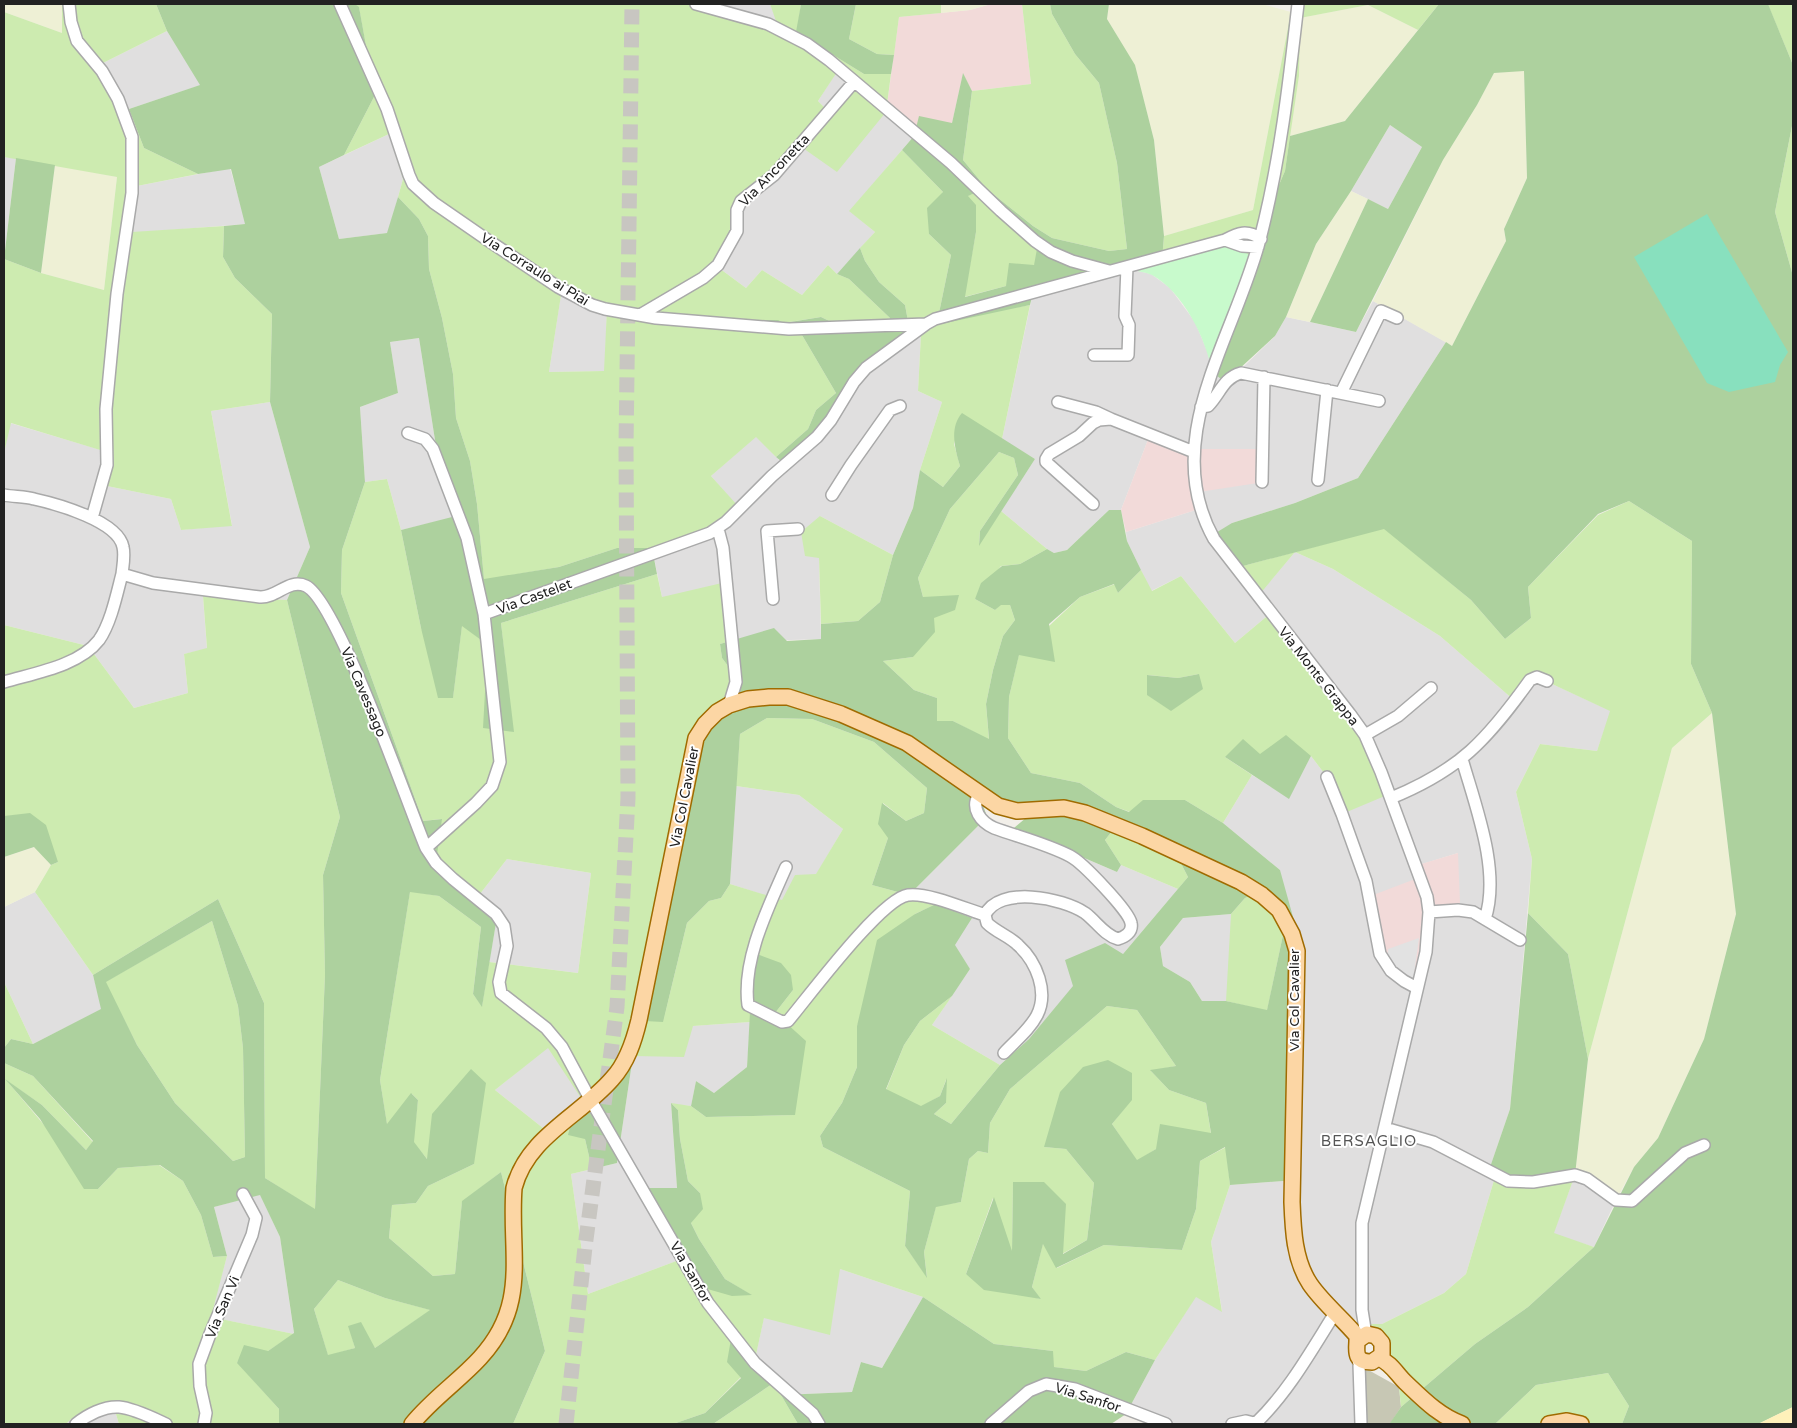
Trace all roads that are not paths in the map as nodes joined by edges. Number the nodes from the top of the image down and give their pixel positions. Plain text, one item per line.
1 (70, 4) edge
2 (340, 4) edge
3 (696, 4) edge
4 (1298, 4) edge
5 (854, 82) junction
6 (1260, 243) junction
7 (1127, 267) junction
8 (1111, 271) junction
9 (640, 315) junction
10 (1397, 318) dead end
11 (926, 324) junction
12 (1094, 355) dead end
13 (1264, 377) junction
14 (1327, 390) junction
15 (1342, 393) junction
16 (1379, 401) dead end
17 (1058, 402) dead end
18 (900, 406) dead end
19 (1201, 406) junction
20 (1111, 419) junction
21 (408, 433) dead end
22 (1194, 452) junction
23 (1318, 480) dead end
24 (1262, 482) dead end
25 (4, 495) edge
26 (832, 495) dead end
27 (1092, 504) dead end
28 (92, 518) junction
29 (718, 529) junction
30 (798, 529) dead end
31 (122, 574) junction
32 (773, 599) dead end
33 (484, 614) junction
34 (1547, 681) dead end
35 (4, 682) edge
36 (1430, 688) dead end
37 (729, 705) junction
38 (1364, 735) junction
39 (1462, 759) junction
40 (1327, 777) dead end
41 (979, 794) junction
42 (1390, 798) junction
43 (426, 848) junction
44 (786, 868) dead end
45 (1429, 912) junction
46 (985, 915) junction
47 (1485, 919) junction
48 (1520, 940) dead end
49 (1417, 988) junction
50 (1004, 1053) dead end
51 (590, 1100) junction
52 (1385, 1128) junction
53 (1704, 1145) dead end
54 (243, 1194) dead end
55 (1338, 1315) junction
56 (1368, 1342) junction
57 (76, 1424) edge
58 (166, 1424) edge
59 (204, 1424) edge
60 (412, 1424) edge
61 (818, 1424) edge
62 (990, 1424) edge
63 (1166, 1424) edge
64 (1232, 1424) edge
65 (1257, 1424) edge
66 (1362, 1424) edge
67 (1462, 1424) edge
68 (1549, 1424) edge
69 (1581, 1424) edge

1 - 28 street
2 - 9 street, Via Corraulo ai Piai
3 - 5 street
4 - 6 street, Via Monte Grappa
5 - 8 street
5 - 9 street, Via Anconetta
6 - 7 street
6 - 19 street, Via Monte Grappa
7 - 8 street
7 - 12 street
8 - 11 street
9 - 11 street, Via Corraulo ai Piai
10 - 15 street
11 - 29 street, Via Castelet
13 - 14 street
13 - 19 street
13 - 24 street
14 - 15 street
14 - 23 street
15 - 16 street
17 - 20 street
18 - 26 street
19 - 22 street, Via Monte Grappa
20 - 22 street
20 - 27 street
21 - 33 street, Via Castelet
22 - 38 street, Via Monte Grappa
25 - 28 street
28 - 31 street
29 - 33 street, Via Castelet
29 - 37 street
30 - 32 street
31 - 35 street
31 - 43 street, Via Cavessago
33 - 43 street
34 - 39 street
36 - 38 street
37 - 41 main road, Via Col Cavalier
37 - 51 main road, Via Col Cavalier
38 - 42 street, Via Monte Grappa
39 - 42 street
39 - 47 street
40 - 49 street
41 - 46 street
41 - 55 main road, Via Col Cavalier
42 - 45 street, Via Monte Grappa
43 - 51 street, Via Cavessago
44 - 46 street
45 - 47 street
45 - 49 street, Via Monte Grappa
46 - 50 street
47 - 48 street
49 - 52 street, Via Monte Grappa
51 - 60 main road, Via Col Cavalier
51 - 61 street, Via Sanfor
52 - 53 street
52 - 56 street, Via Monte Grappa
54 - 59 street, Via San Vi
55 - 56 main road, Via Col Cavalier
55 - 65 street
56 - 66 street, Via Monte Grappa
56 - 67 main road, Via Col Cavalier
57 - 58 street
62 - 63 street, Via Sanfor
64 - 65 street
68 - 69 main road

